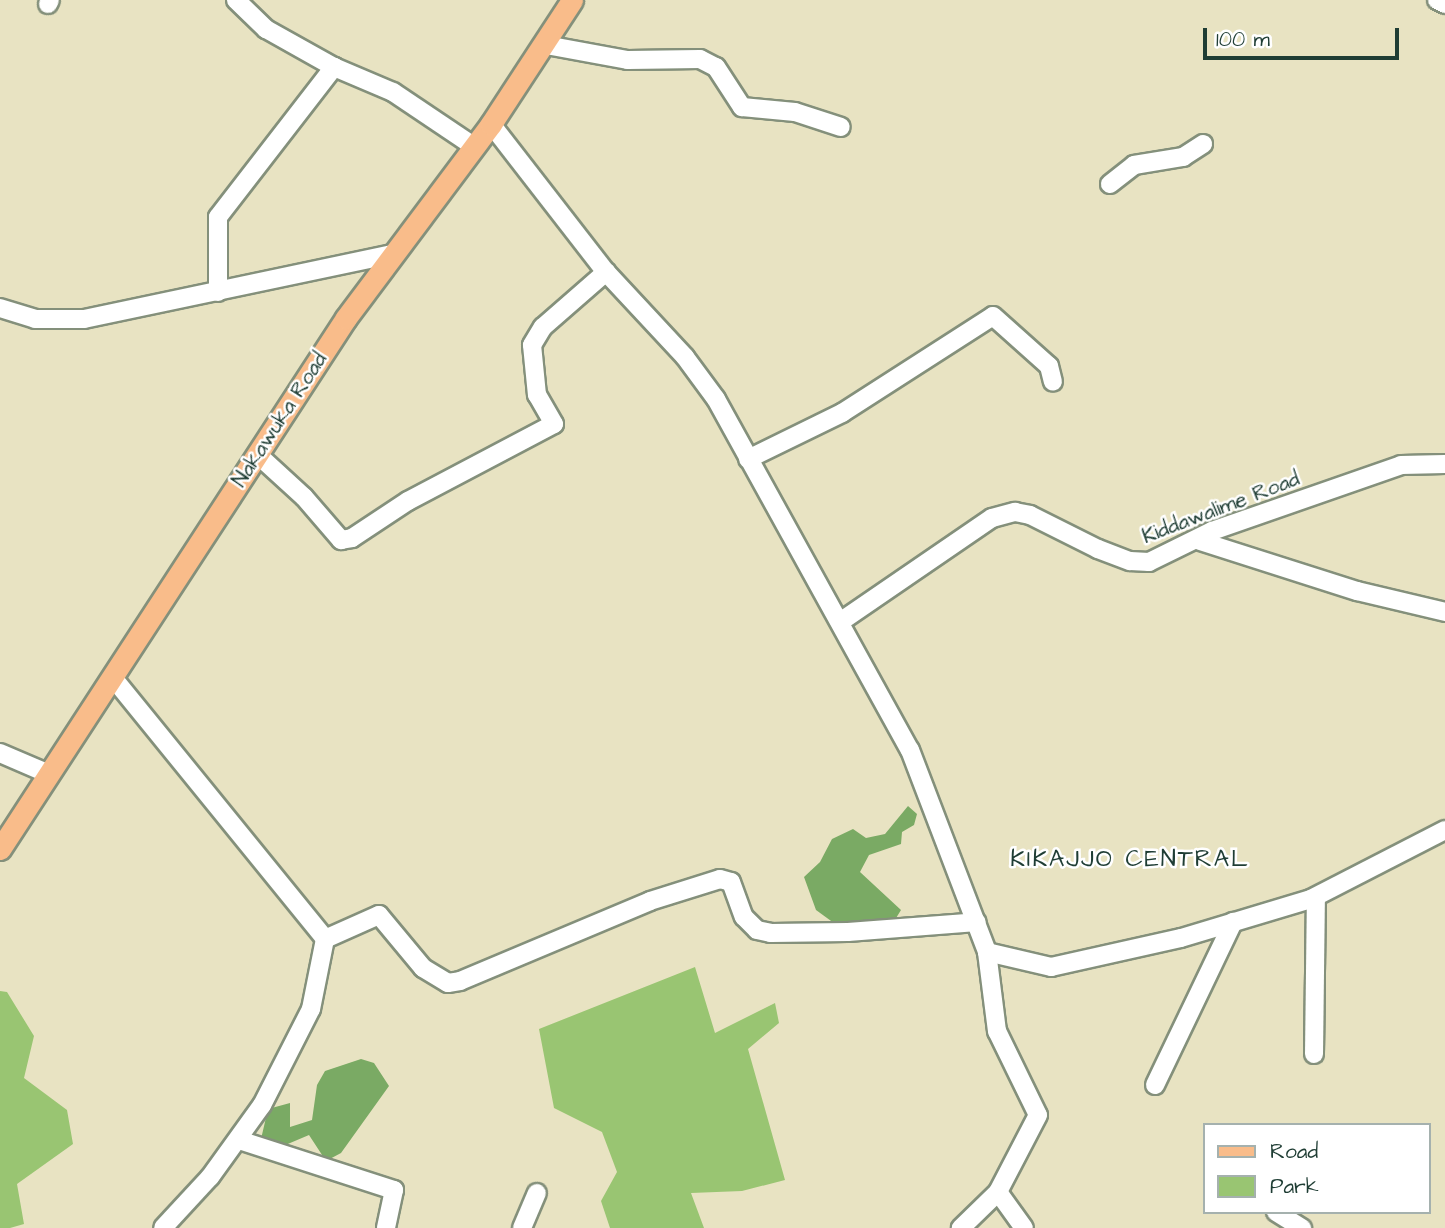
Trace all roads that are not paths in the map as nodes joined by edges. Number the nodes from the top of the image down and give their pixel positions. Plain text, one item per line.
1 (236, 0) edge
2 (258, 0) edge
3 (572, 0) edge
4 (1437, 0) edge
5 (1445, 4) edge
6 (266, 29) junction
7 (547, 45) junction
8 (334, 67) junction
9 (491, 124) junction
10 (841, 127) dead end
11 (1203, 144) dead end
12 (475, 147) junction
13 (1110, 184) dead end
14 (393, 254) junction
15 (606, 272) junction
16 (218, 292) junction
17 (0, 308) edge
18 (1053, 382) dead end
19 (258, 455) junction
20 (748, 459) junction
21 (1445, 464) edge
22 (1200, 541) junction
23 (1445, 612) edge
24 (840, 622) junction
25 (114, 679) junction
26 (0, 753) edge
27 (49, 774) junction
28 (1445, 830) edge
29 (0, 849) edge
30 (1316, 897) junction
31 (977, 922) junction
32 (1233, 922) junction
33 (325, 939) junction
34 (987, 952) junction
35 (1314, 1054) dead end
36 (1155, 1086) dead end
37 (239, 1140) junction
38 (998, 1192) junction
39 (537, 1193) dead end
40 (1279, 1214) edge
41 (163, 1228) edge
42 (386, 1228) edge
43 (522, 1228) edge
44 (961, 1228) edge
45 (1024, 1228) edge
46 (1302, 1228) edge

1 - 6 street
2 - 6 street
3 - 7 main road, Nakawuka Road
4 - 5 street
6 - 8 street
7 - 9 main road, Nakawuka Road
7 - 10 street
8 - 12 street
8 - 16 street
9 - 12 main road, Nakawuka Road
9 - 15 street
11 - 13 street
12 - 14 main road, Nakawuka Road
14 - 16 street
14 - 19 main road, Nakawuka Road
15 - 19 street
15 - 20 street
16 - 17 street
18 - 20 street
19 - 25 main road, Nakawuka Road
20 - 24 street
21 - 22 street, Kiddawalime Road
22 - 23 street
22 - 24 street, Kiddawalime Road
24 - 31 street
25 - 27 main road, Nakawuka Road
25 - 33 street
26 - 27 street
27 - 29 main road, Nakawuka Road
28 - 30 street
30 - 32 street
30 - 35 street
31 - 33 street
31 - 34 street
32 - 34 street
32 - 36 street
33 - 37 street
34 - 38 street
37 - 41 street
37 - 42 street
38 - 44 street
38 - 45 street
39 - 43 street
40 - 46 street

